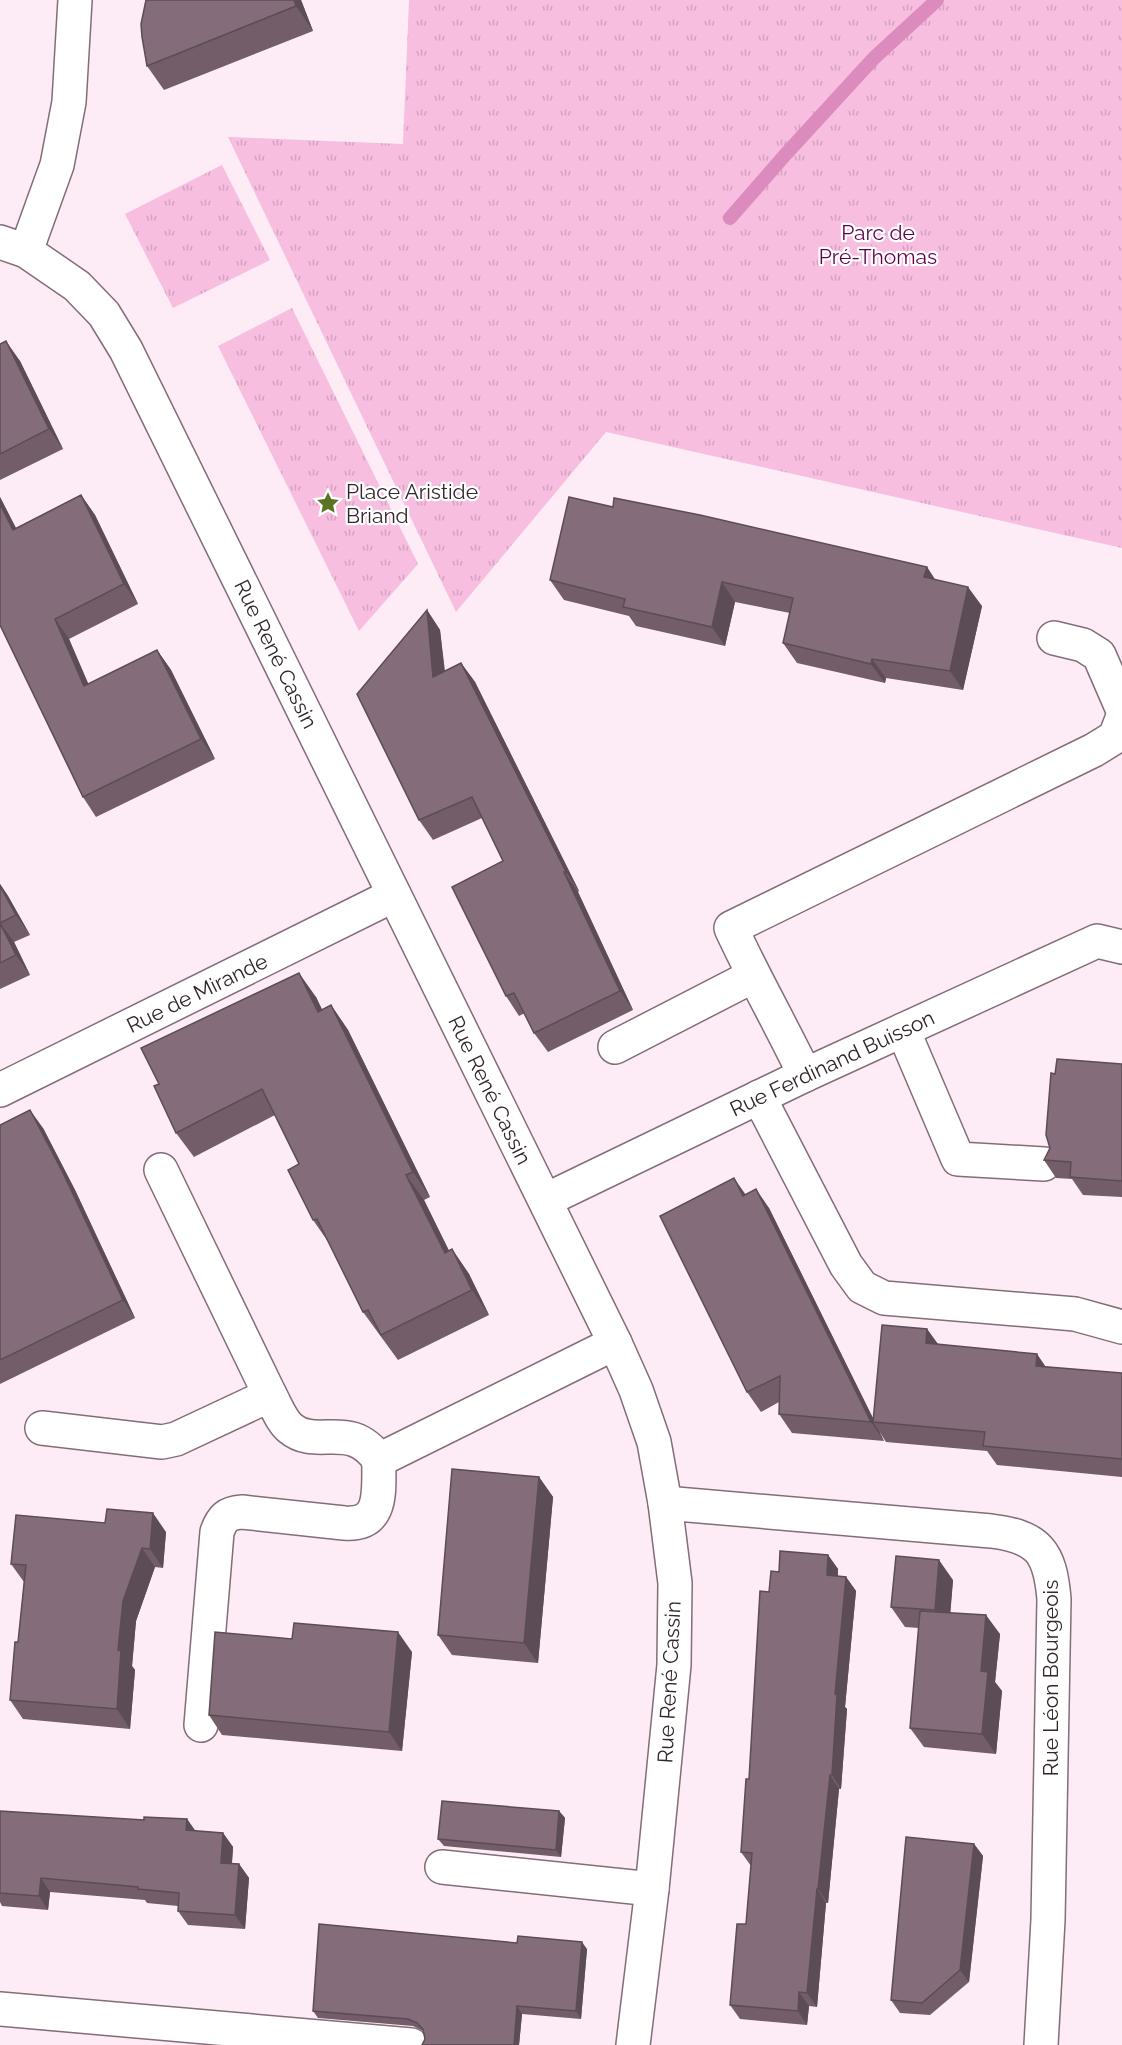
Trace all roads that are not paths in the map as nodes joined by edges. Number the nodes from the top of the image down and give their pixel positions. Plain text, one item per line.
1 (75, 0) edge
2 (13, 246) edge
3 (1054, 638) dead end
4 (1122, 708) edge
5 (1122, 719) edge
6 (394, 896) junction
7 (1122, 947) edge
8 (753, 976) junction
9 (903, 1030) junction
10 (615, 1047) dead end
11 (805, 1075) junction
12 (0, 1090) edge
13 (759, 1097) junction
14 (1044, 1164) edge
15 (161, 1170) dead end
16 (546, 1200) junction
17 (1122, 1327) edge
18 (615, 1343) junction
19 (270, 1395) junction
20 (42, 1428) dead end
21 (380, 1460) junction
22 (665, 1503) junction
23 (201, 1725) dead end
24 (442, 1867) dead end
25 (652, 1889) junction
26 (0, 2009) edge
27 (411, 2045) edge
28 (633, 2045) edge
29 (1041, 2045) edge

1 - 2 street
2 - 6 street, Rue René Cassin
3 - 4 street
5 - 8 street
6 - 12 street, Rue de Mirande
6 - 16 street, Rue René Cassin
7 - 9 street, Rue Ferdinand Buisson
8 - 10 street
8 - 11 street
9 - 11 street, Rue Ferdinand Buisson
9 - 14 street
11 - 13 street, Rue Ferdinand Buisson
13 - 16 street, Rue Ferdinand Buisson
13 - 17 street
15 - 19 street
16 - 18 street, Rue René Cassin
18 - 21 street
18 - 22 street, Rue René Cassin
19 - 20 street
19 - 21 street
21 - 23 street
22 - 25 street, Rue René Cassin
22 - 29 street, Rue Léon Bourgeois
24 - 25 street
25 - 28 street, Rue René Cassin
26 - 27 street

